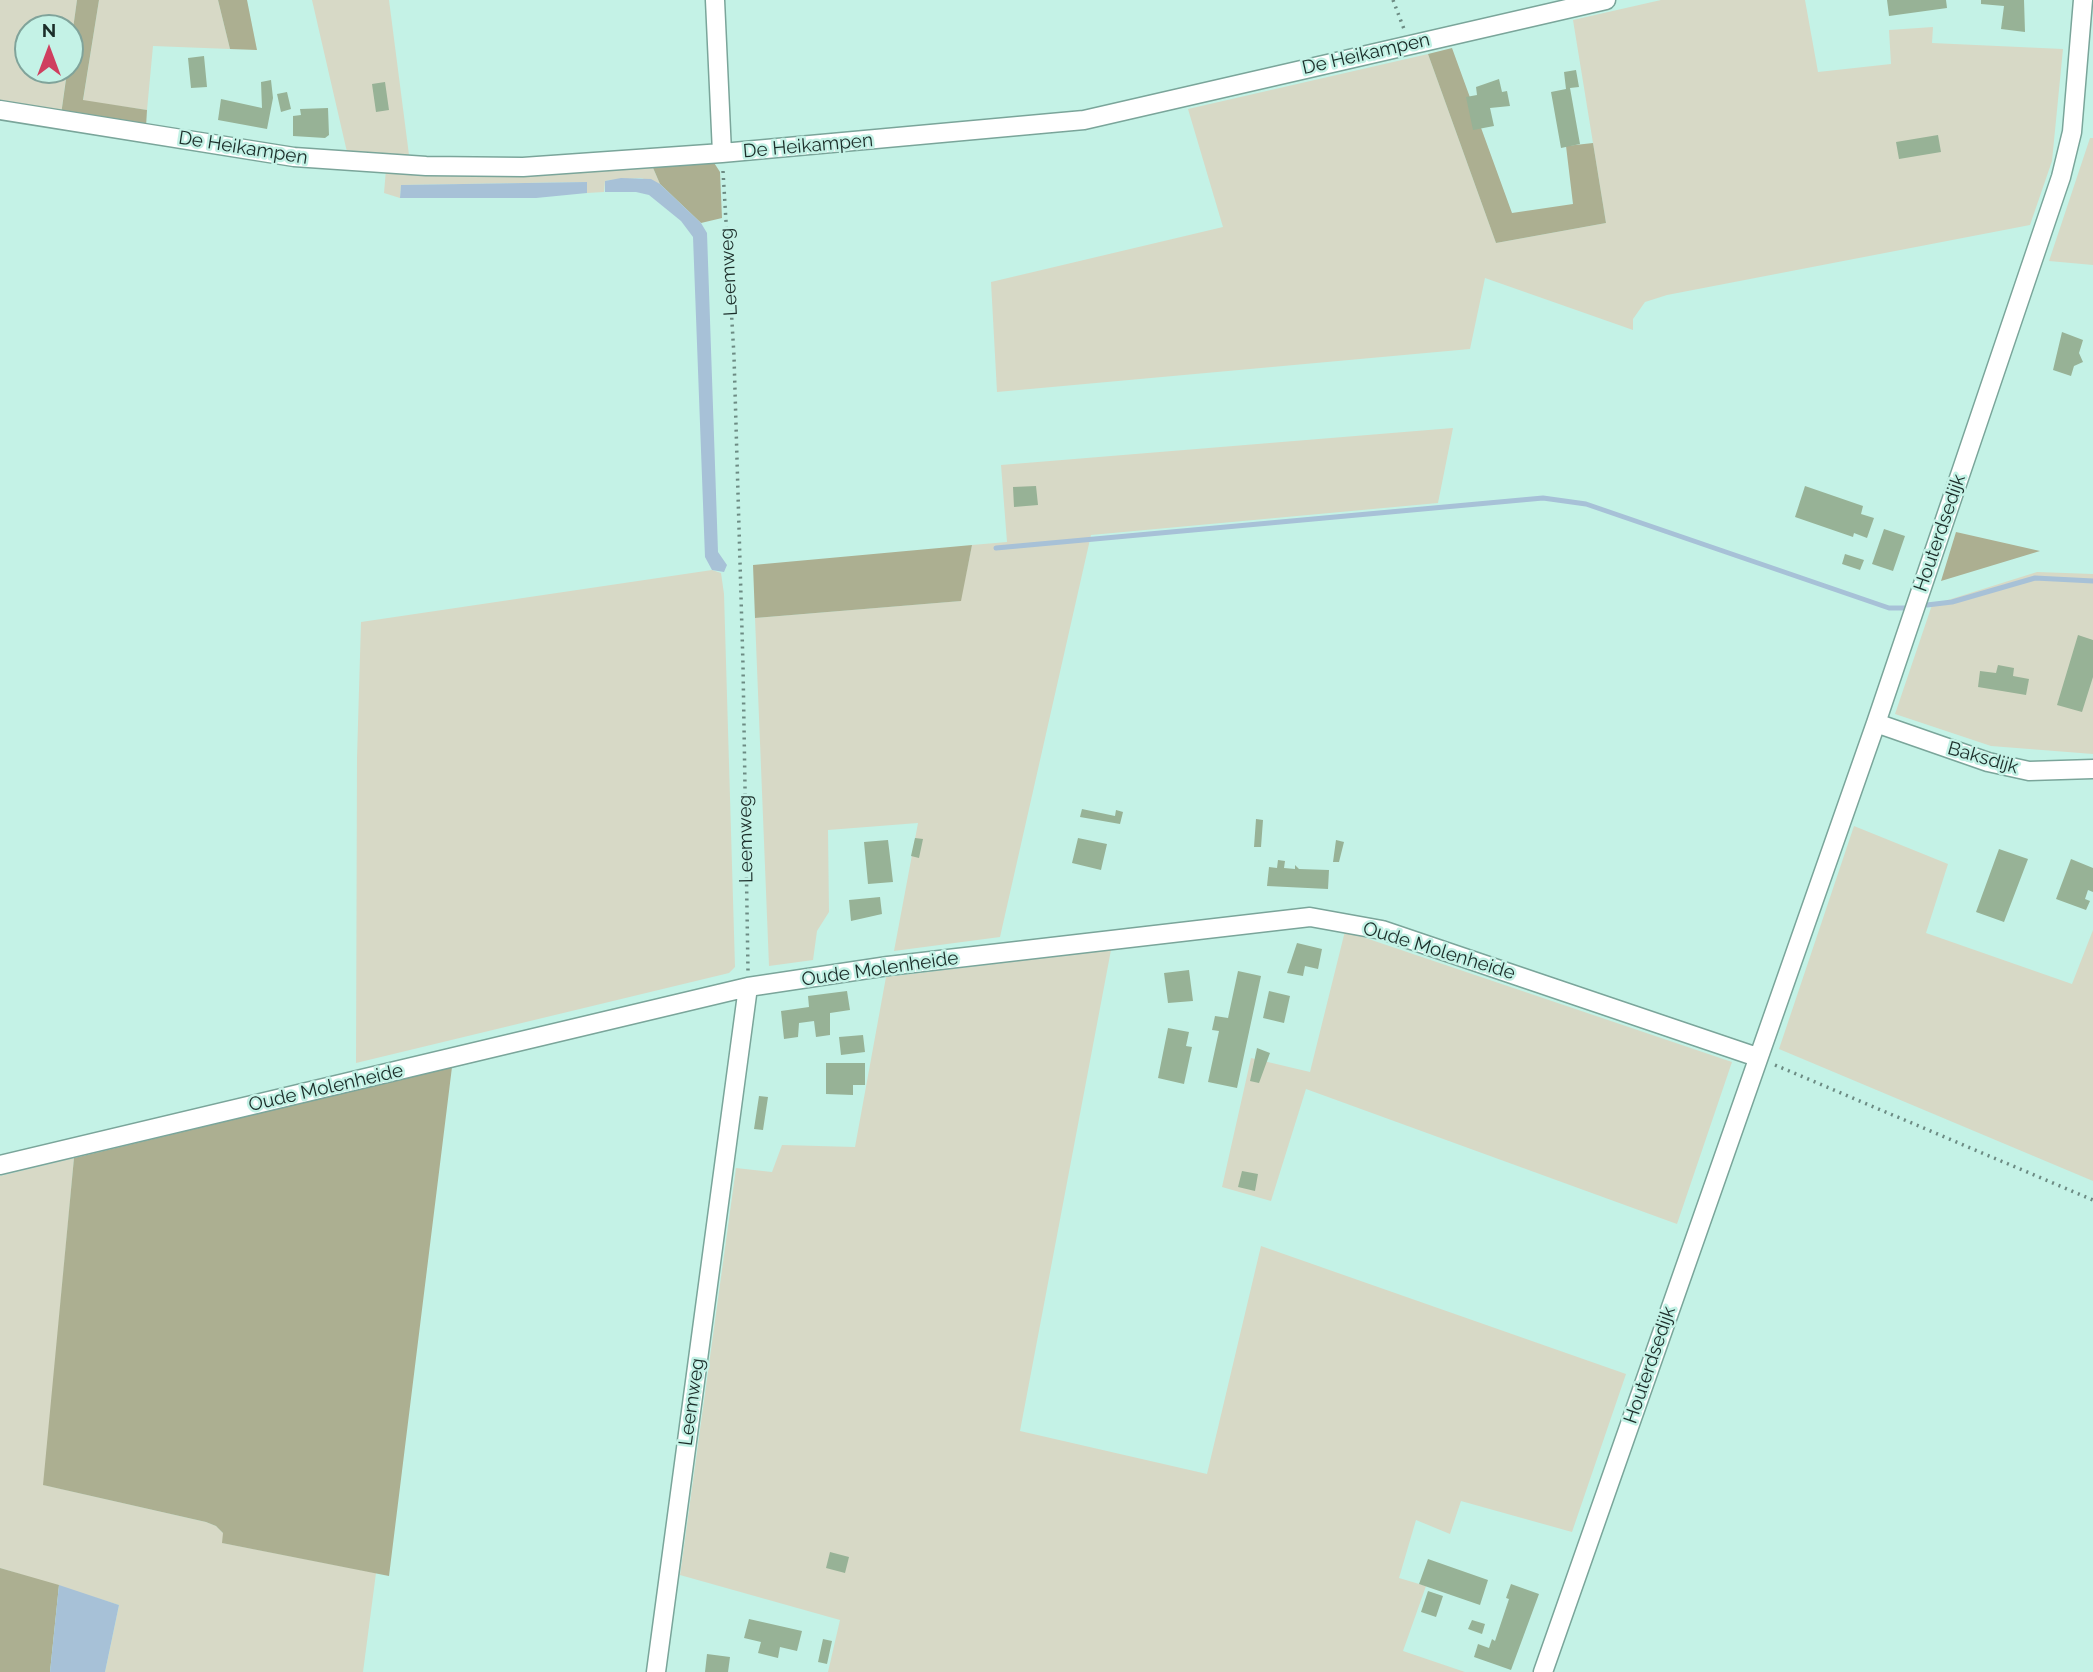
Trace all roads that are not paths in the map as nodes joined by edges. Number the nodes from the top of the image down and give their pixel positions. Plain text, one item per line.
1 (715, 0) edge
2 (1606, 0) edge
3 (2083, 0) edge
4 (0, 110) edge
5 (722, 153) junction
6 (1876, 723) junction
7 (2093, 769) edge
8 (748, 987) junction
9 (1757, 1057) junction
10 (0, 1165) edge
11 (656, 1672) edge
12 (1543, 1672) edge

1 - 5 street
2 - 5 street, De Heikampen
3 - 6 street, Houterdsedijk
4 - 5 street, De Heikampen
6 - 7 street, Baksdijk
6 - 9 street, Houterdsedijk
8 - 9 street, Oude Molenheide
8 - 10 street, Oude Molenheide
8 - 11 street, Leemweg
9 - 12 street, Houterdsedijk

